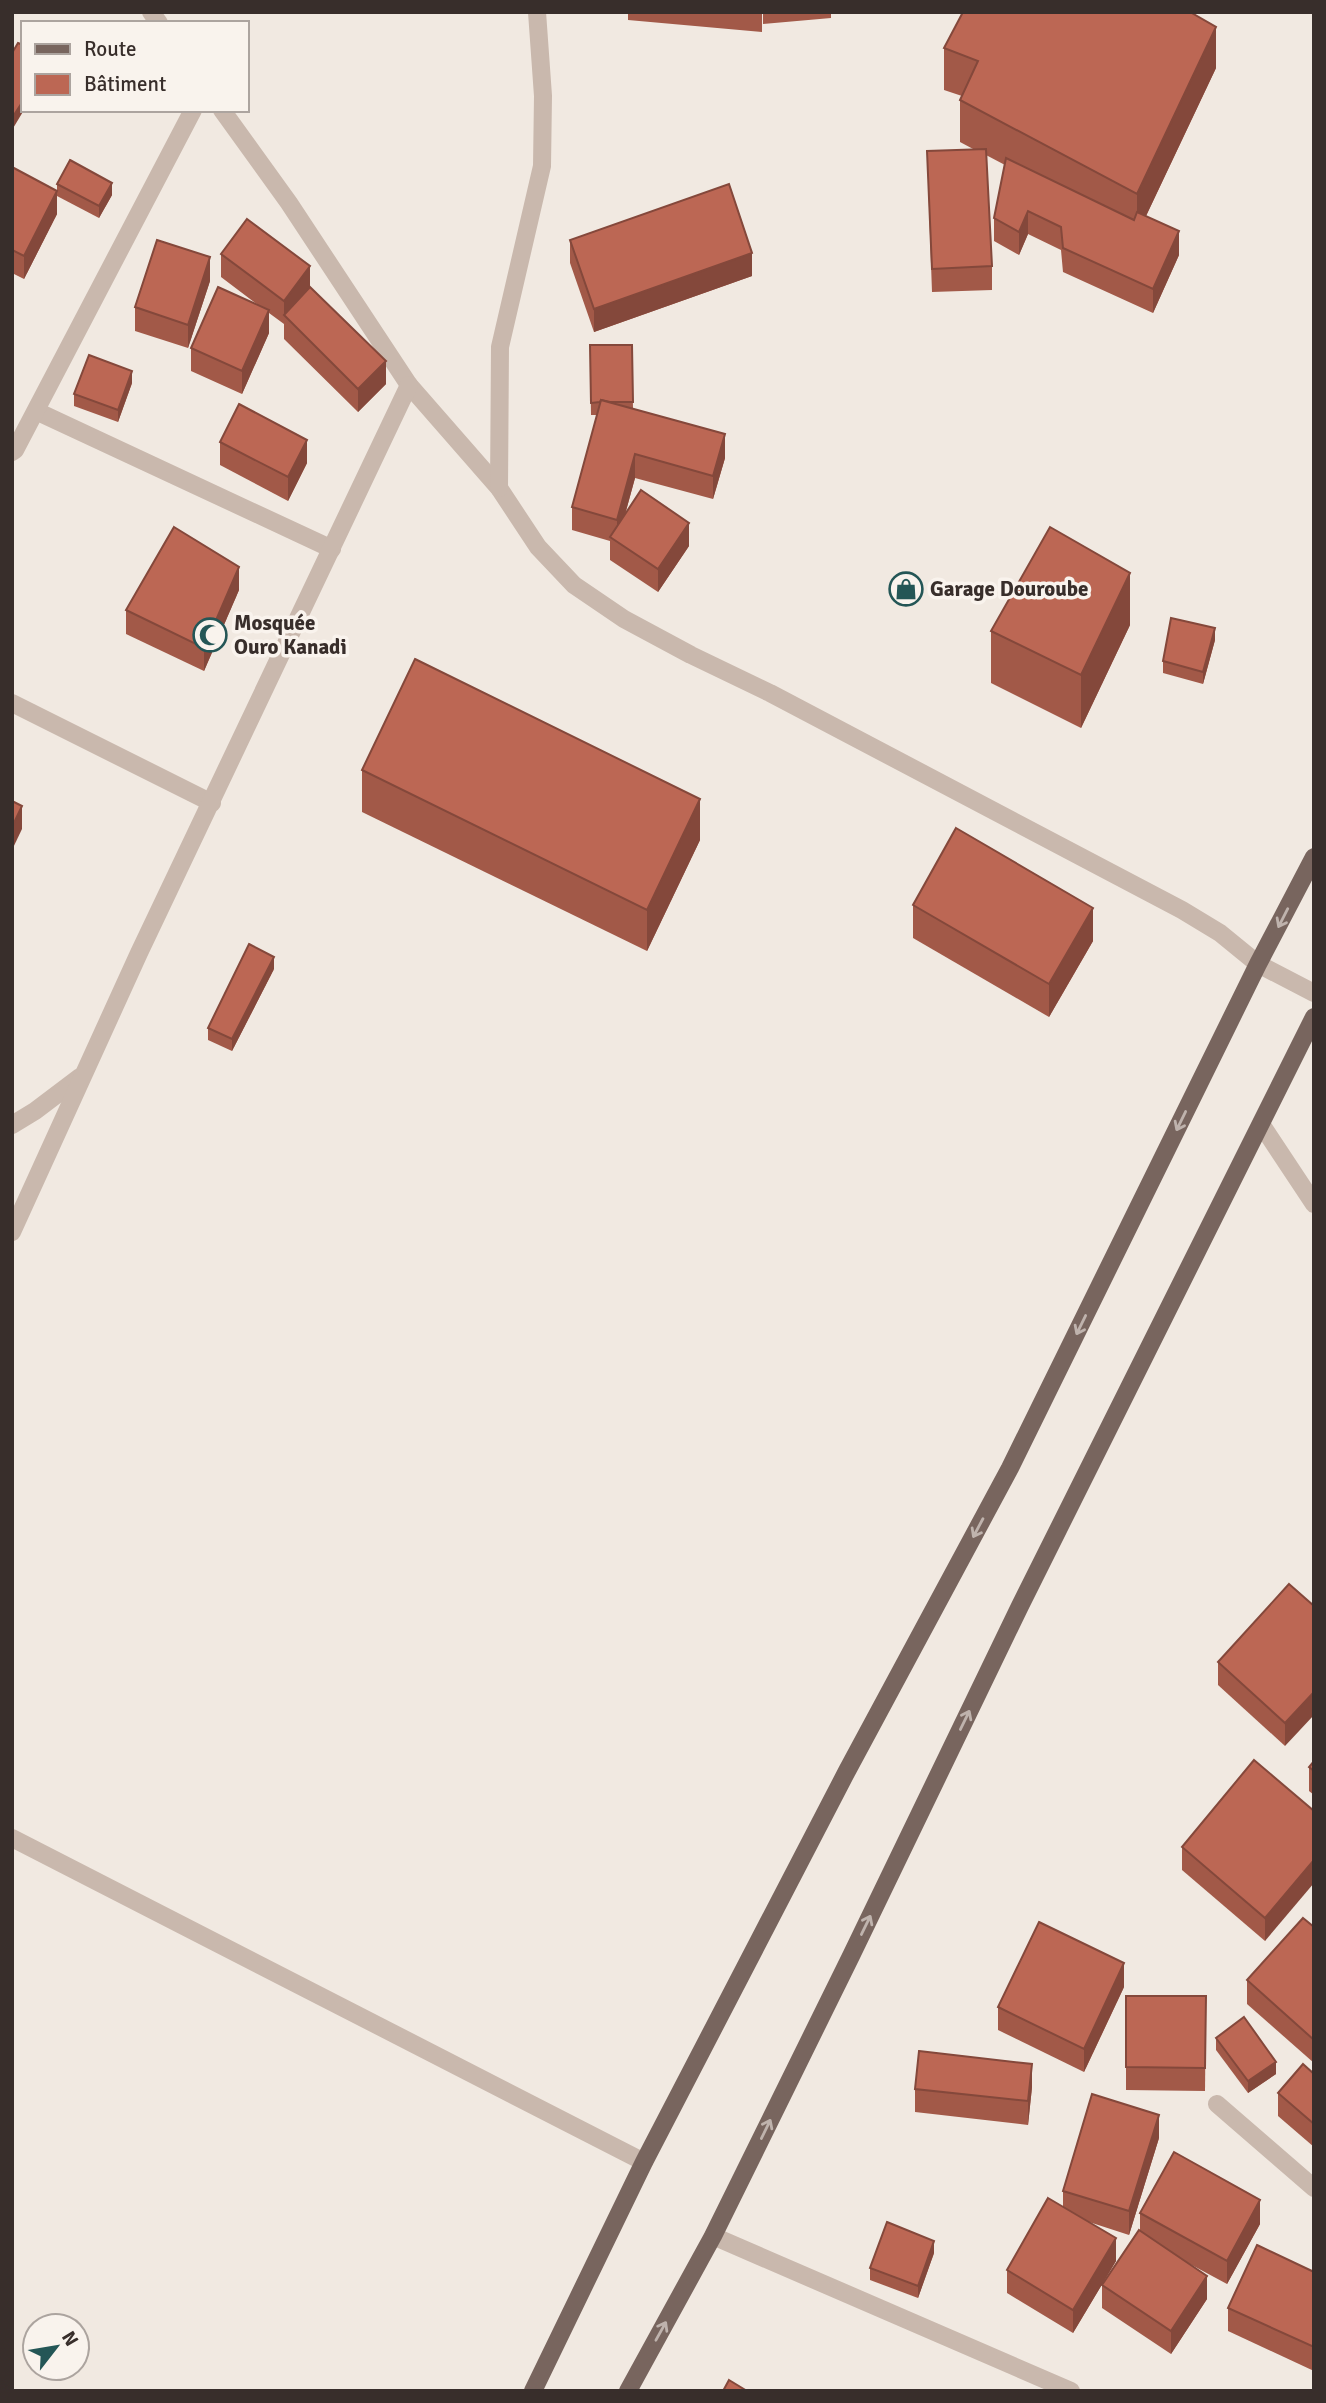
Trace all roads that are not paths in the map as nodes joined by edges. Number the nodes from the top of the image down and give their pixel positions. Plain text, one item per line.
1 (537, 12) edge
2 (191, 112) edge
3 (223, 112) edge
4 (410, 385) junction
5 (36, 411) junction
6 (12, 452) edge
7 (499, 488) junction
8 (332, 549) junction
9 (12, 703) edge
10 (212, 803) junction
11 (1314, 857) edge
12 (1258, 964) junction
13 (1314, 993) edge
14 (1314, 1017) edge
15 (83, 1075) junction
16 (1261, 1124) junction
17 (12, 1125) edge
18 (1314, 1204) edge
19 (12, 1232) edge
20 (12, 1838) edge
21 (1217, 2104) dead end
22 (645, 2162) junction
23 (1314, 2188) edge
24 (713, 2236) junction
25 (533, 2391) edge
26 (628, 2391) edge
27 (1071, 2391) edge

1 - 7 street
2 - 5 street
3 - 4 street
4 - 7 street
4 - 8 street
5 - 6 street
5 - 8 street
7 - 12 street
8 - 10 street
9 - 10 street
10 - 15 street
11 -> 12 main road
12 - 13 street
12 -> 22 main road
14 - 16 main road
15 - 17 street
15 - 19 street
16 - 18 street
24 -> 16 main road
20 - 22 street
21 - 23 street
22 - 25 main road
26 -> 24 main road
24 - 27 street

